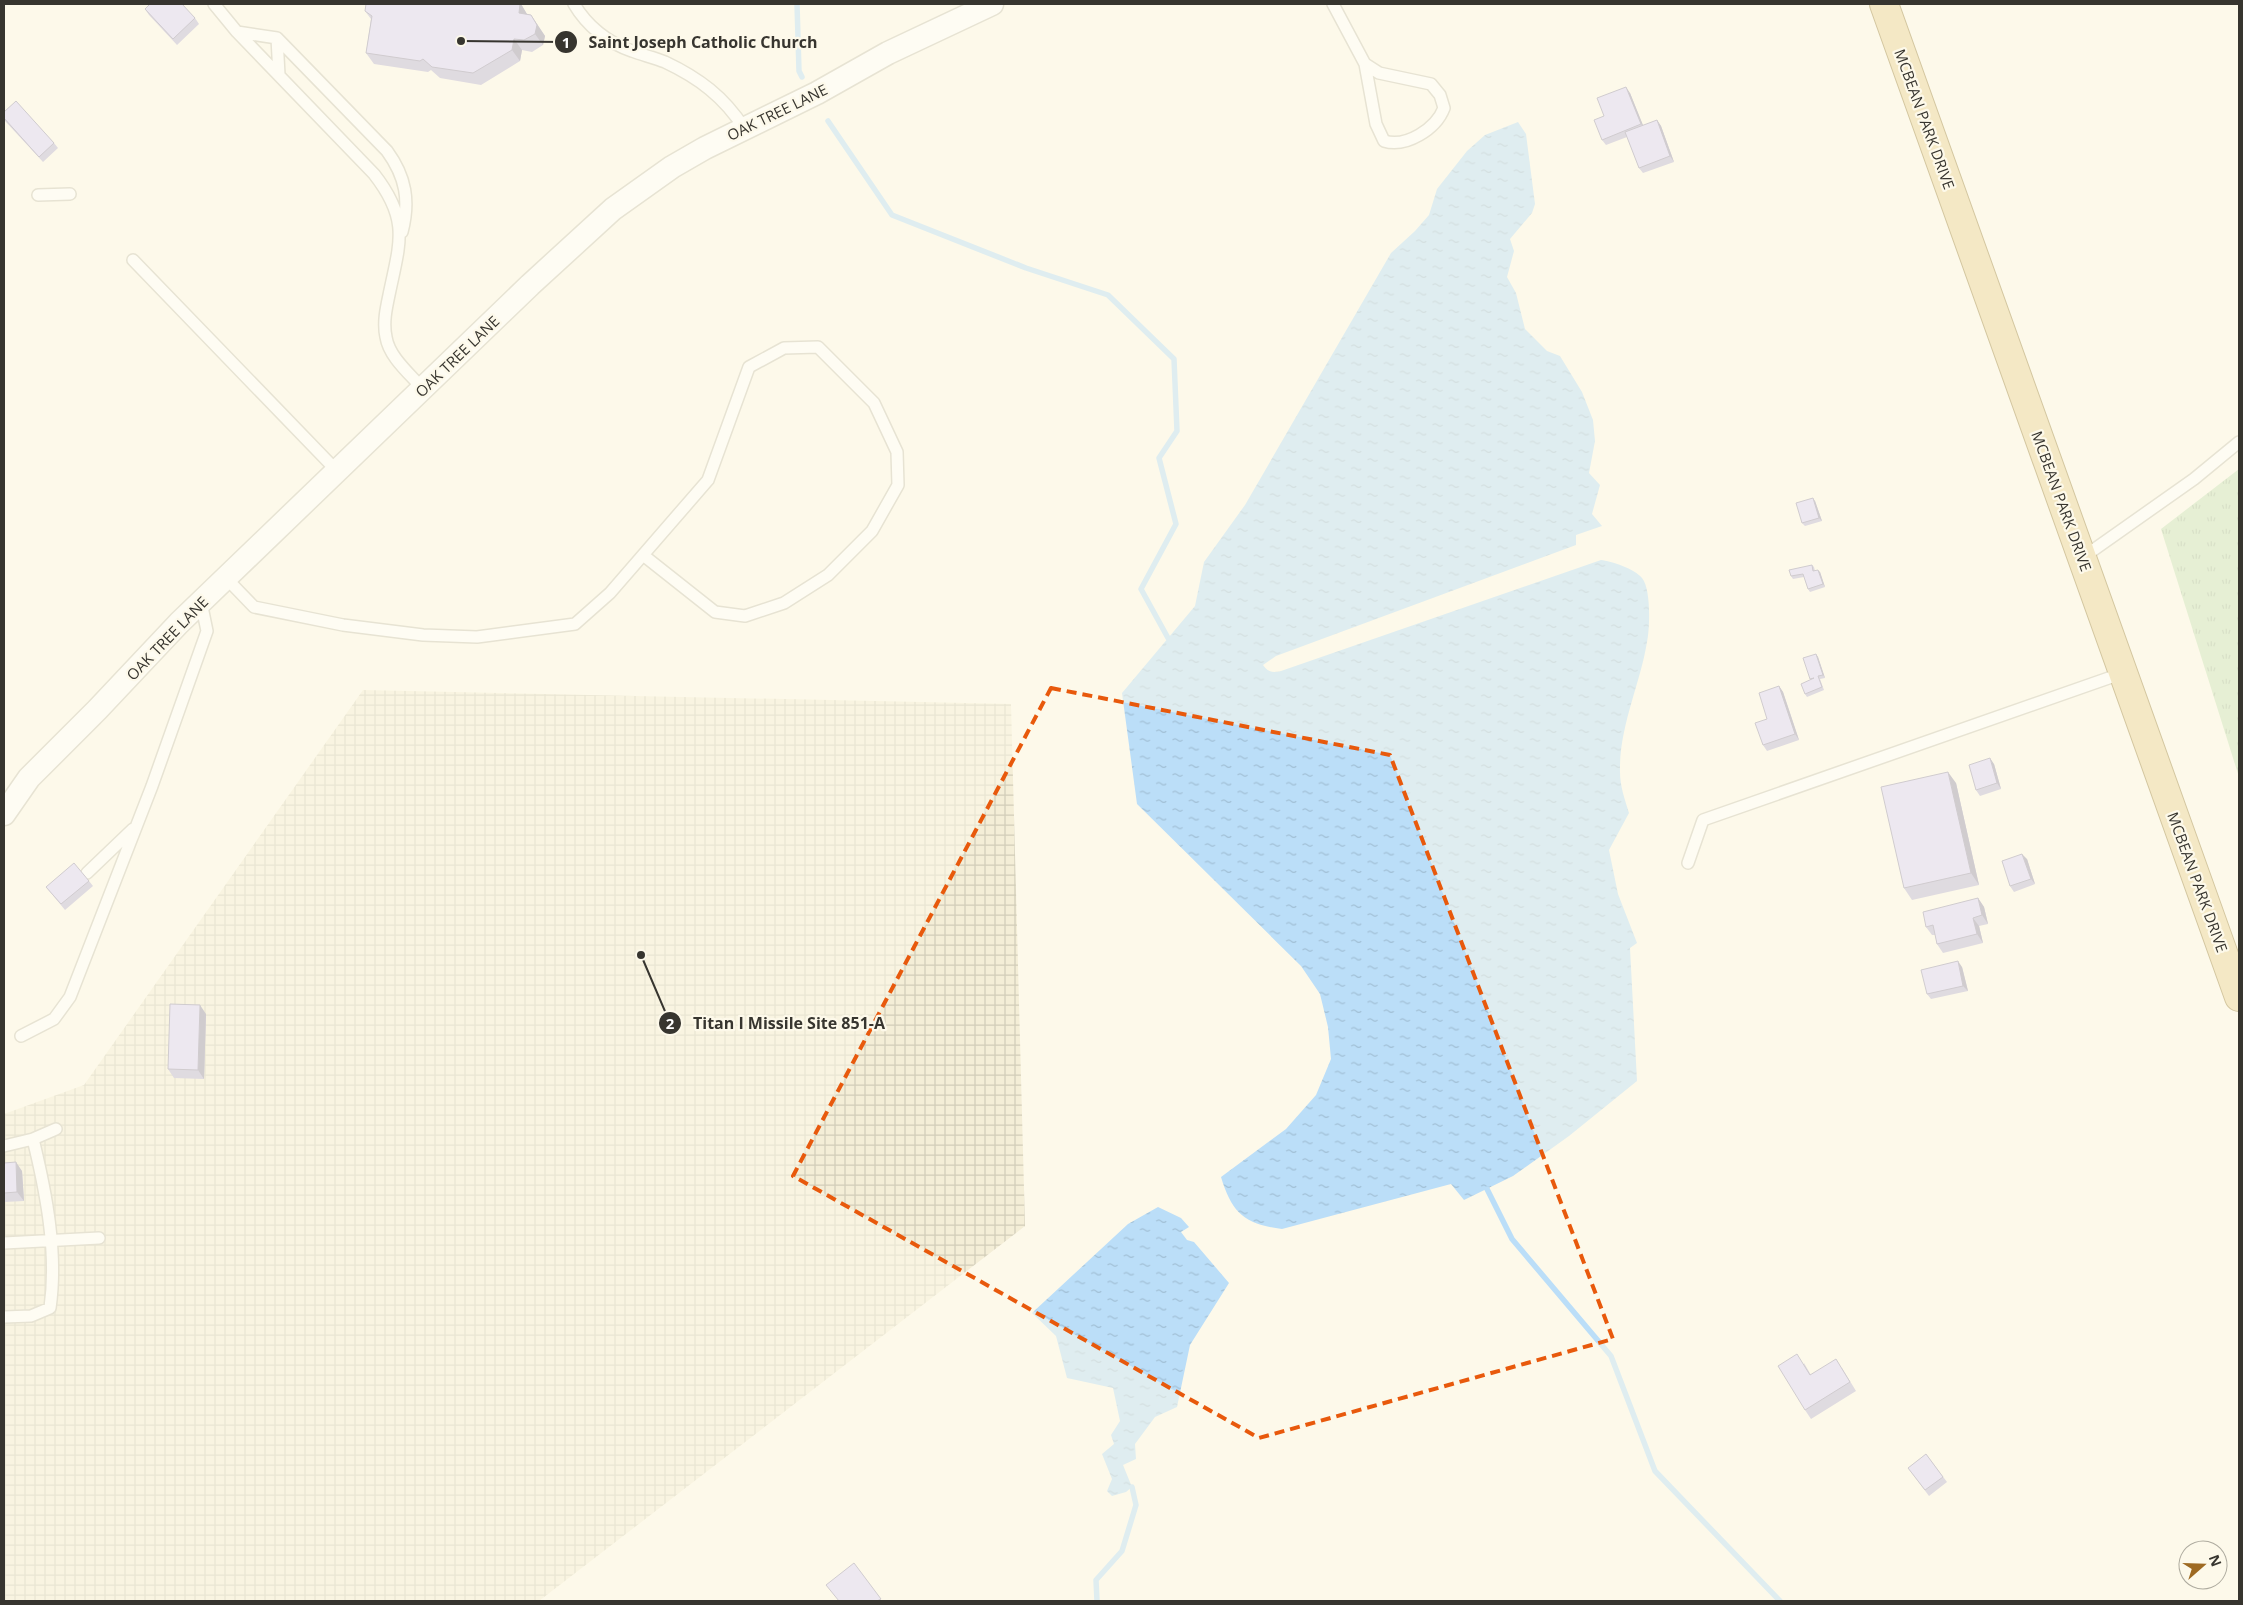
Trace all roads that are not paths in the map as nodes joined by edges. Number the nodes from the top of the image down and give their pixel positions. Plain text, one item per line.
1 (214, 4) edge
2 (574, 4) edge
3 (992, 4) edge
4 (1333, 4) edge
5 (1884, 4) edge
6 (237, 32) junction
7 (277, 38) junction
8 (1365, 64) junction
9 (278, 75) junction
10 (744, 128) junction
11 (70, 194) dead end
12 (38, 195) dead end
13 (400, 243) junction
14 (133, 260) dead end
15 (423, 389) junction
16 (2239, 442) edge
17 (337, 471) junction
18 (642, 556) junction
19 (2082, 558) junction
20 (226, 578) junction
21 (202, 602) junction
22 (2123, 673) junction
23 (4, 814) edge
24 (136, 827) junction
25 (1688, 863) dead end
26 (87, 873) dead end
27 (2239, 997) edge
28 (21, 1036) dead end
29 (56, 1129) dead end
30 (33, 1139) junction
31 (4, 1146) edge
32 (98, 1238) dead end
33 (50, 1240) junction
34 (4, 1243) edge
35 (4, 1318) edge

1 - 6 lane
2 - 10 lane
3 - 10 street, OAK TREE LANE
4 - 8 lane
5 - 19 main road, MCBEAN PARK DRIVE
6 - 7 lane
6 - 9 lane
7 - 9 lane
7 - 13 lane
8 - 8 lane
9 - 13 lane
10 - 15 street, OAK TREE LANE
11 - 12 lane
13 - 15 lane
14 - 17 lane
15 - 17 street, OAK TREE LANE
16 - 19 lane
17 - 20 street, OAK TREE LANE
18 - 18 lane
18 - 20 lane
19 - 22 main road, MCBEAN PARK DRIVE
20 - 21 street, OAK TREE LANE
21 - 23 street, OAK TREE LANE
21 - 24 lane
22 - 25 lane
22 - 27 main road, MCBEAN PARK DRIVE
24 - 26 lane
24 - 28 lane
29 - 30 lane
30 - 31 lane
30 - 33 lane
32 - 33 lane
33 - 34 lane
33 - 35 lane

